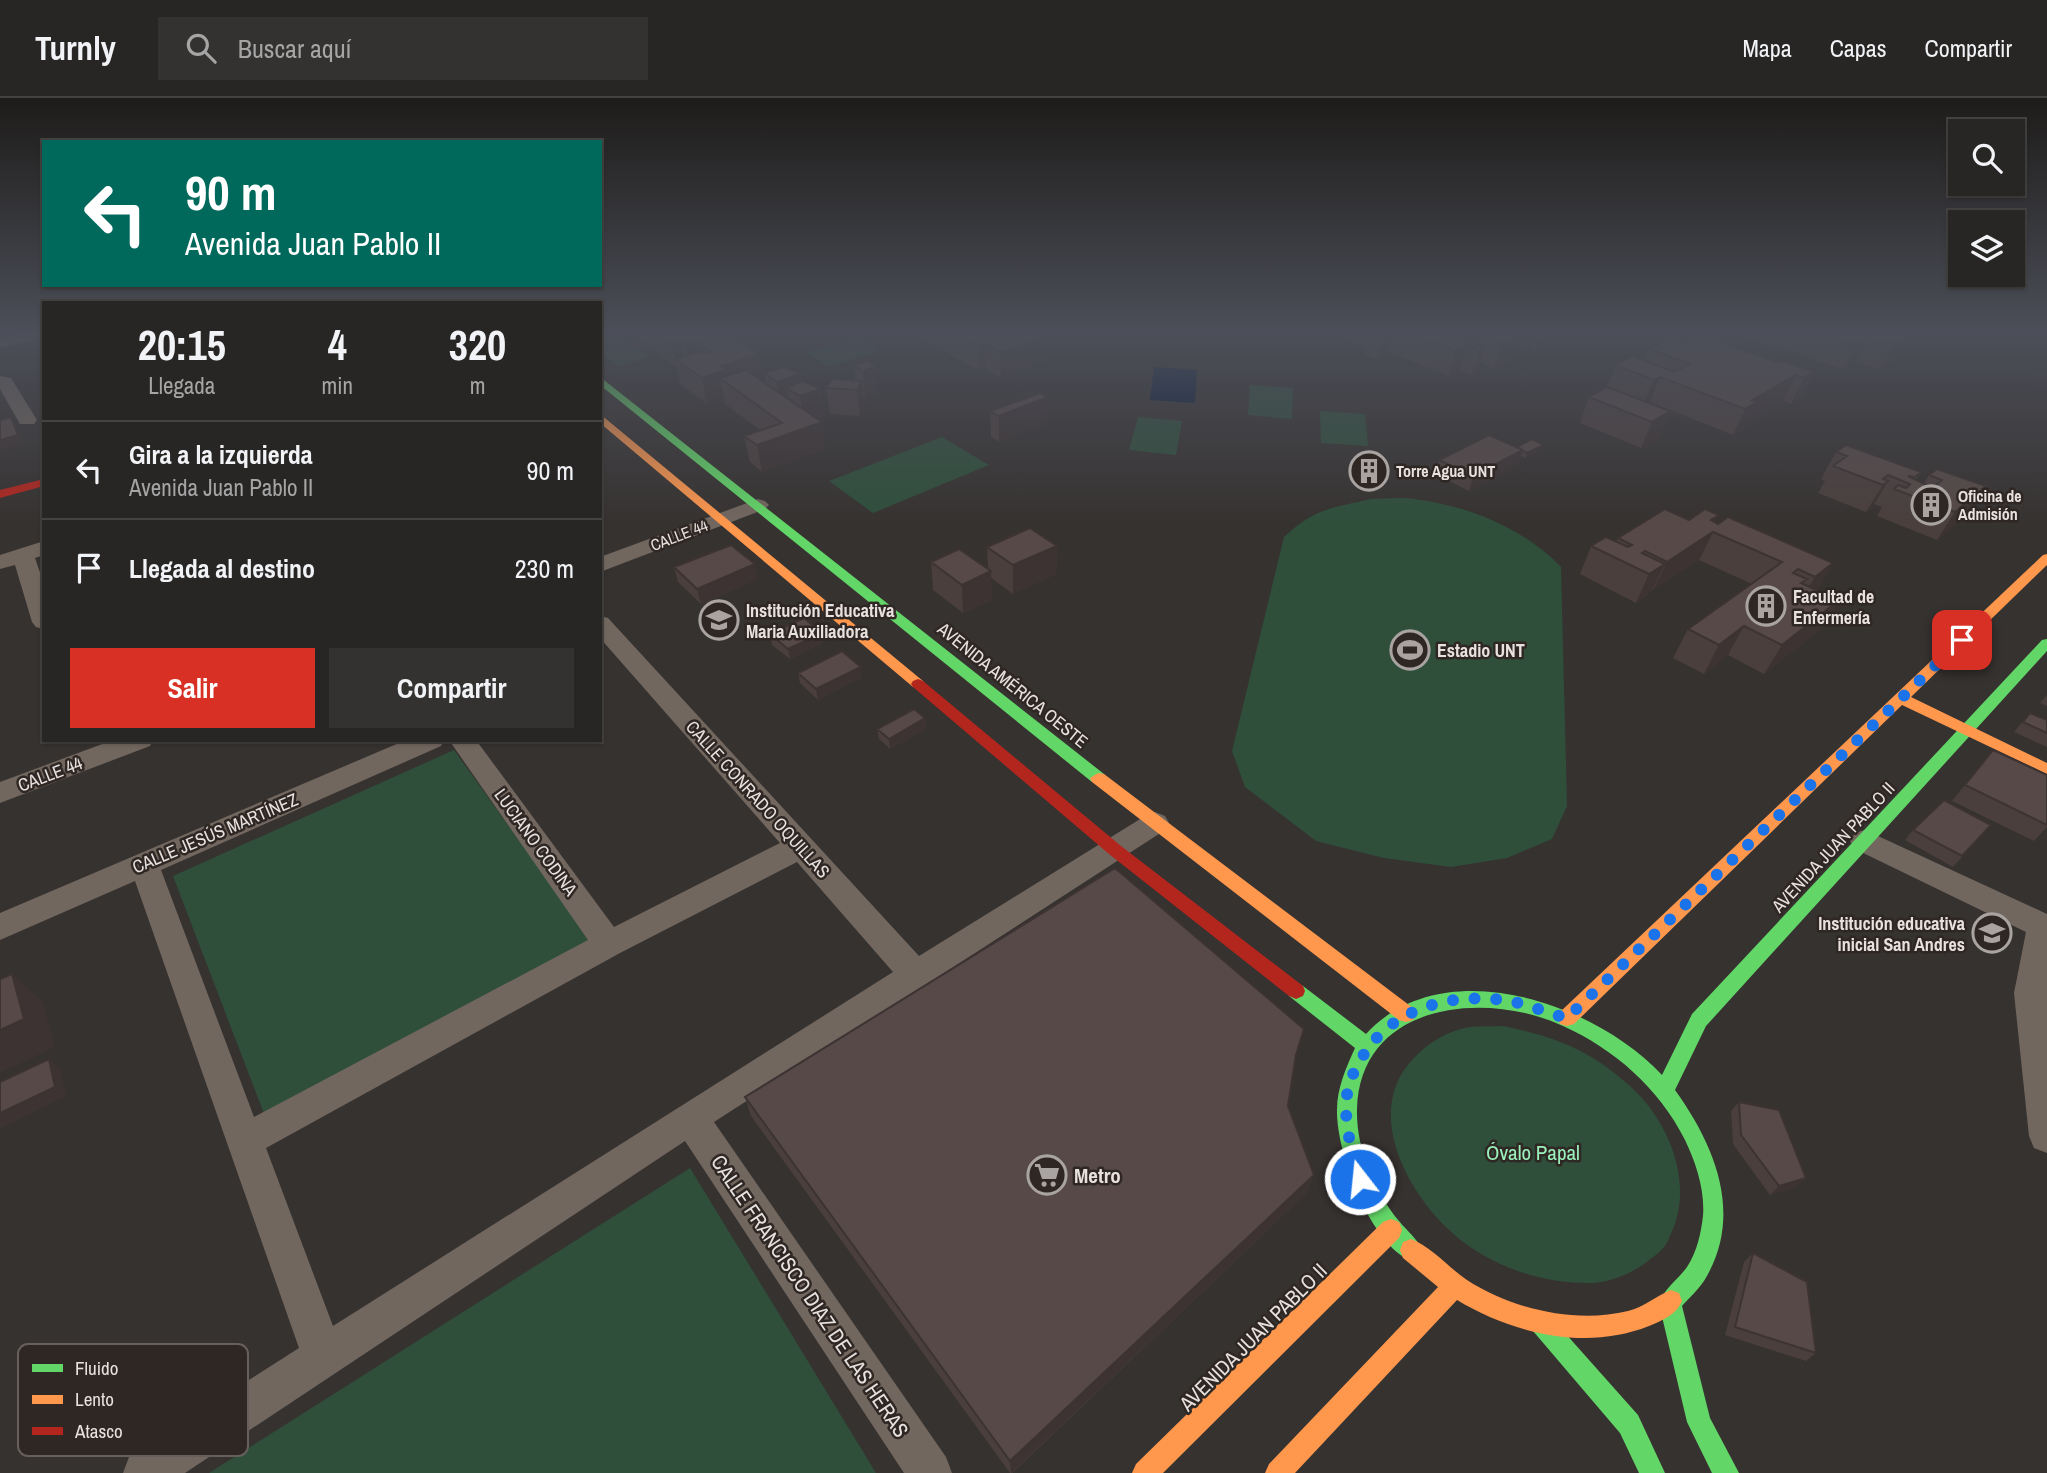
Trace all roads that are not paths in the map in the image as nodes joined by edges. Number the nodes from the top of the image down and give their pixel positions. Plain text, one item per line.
1 (11, 396) edge
2 (620, 396) edge
3 (27, 420) edge
4 (609, 434) edge
5 (42, 468) edge
6 (0, 479) edge
7 (42, 483) edge
8 (0, 494) edge
9 (758, 505) junction
10 (723, 519) junction
11 (33, 552) edge
12 (2047, 558) edge
13 (0, 562) edge
14 (602, 564) edge
15 (42, 609) edge
16 (602, 625) edge
17 (2047, 643) edge
18 (1900, 698) junction
19 (1966, 730) junction
20 (129, 742) edge
21 (426, 742) edge
22 (463, 742) edge
23 (85, 750) edge
24 (2047, 769) edge
25 (0, 793) edge
26 (1155, 823) junction
27 (1865, 841) junction
28 (801, 846) junction
29 (1115, 850) junction
30 (144, 863) junction
31 (0, 927) edge
32 (2045, 927) edge
33 (609, 944) junction
34 (917, 976) junction
35 (1406, 1014) junction
36 (1567, 1018) junction
37 (1367, 1046) junction
38 (1665, 1090) junction
39 (690, 1118) junction
40 (2047, 1136) edge
41 (244, 1141) junction
42 (1391, 1230) junction
43 (1454, 1286) junction
44 (1670, 1304) junction
45 (1541, 1323) junction
46 (324, 1358) junction
47 (248, 1407) edge
48 (171, 1456) edge
49 (145, 1473) edge
50 (930, 1473) edge
51 (1145, 1473) edge
52 (1278, 1473) edge
53 (1652, 1473) edge
54 (1726, 1473) edge

1 - 3 street
2 - 9 main road, AVENIDA AMÉRICA OESTE
4 - 10 main road
5 - 6 main road
7 - 8 main road
9 - 10 street, CALLE 44
9 - 26 main road, AVENIDA AMÉRICA OESTE
10 - 14 street, CALLE 44
10 - 29 main road
11 - 13 street
11 - 15 street
12 - 18 main road
16 - 28 street, CALLE CONRADO OQUILLAS
17 - 19 main road, AVENIDA JUAN PABLO II
18 - 19 main road
18 - 36 main road
19 - 24 main road
19 - 27 main road, AVENIDA JUAN PABLO II
20 - 23 street, CALLE 44
21 - 30 street, CALLE JESÚS MARTÍNEZ
22 - 33 street, LUCIANO CODINA
23 - 25 street, CALLE 44
26 - 29 street
26 - 35 main road, AVENIDA AMÉRICA OESTE
27 - 32 street
27 - 38 main road, AVENIDA JUAN PABLO II
28 - 33 street
28 - 34 street, CALLE CONRADO OQUILLAS
29 - 34 street
29 - 37 main road
30 - 31 street, CALLE JESÚS MARTÍNEZ
30 - 41 street
32 - 40 street
33 - 41 street
34 - 39 street
35 - 36 main road
35 - 37 main road
36 - 38 main road
37 - 42 main road
38 - 44 main road
39 - 46 street
39 - 50 street, CALLE FRANCISCO DIAZ DE LAS HERAS
41 - 46 street
42 - 43 main road
42 - 51 main road, AVENIDA JUAN PABLO II
43 - 45 main road
43 - 52 main road
44 - 45 main road
44 - 54 main road
45 - 53 main road
46 - 47 street
48 - 49 street

